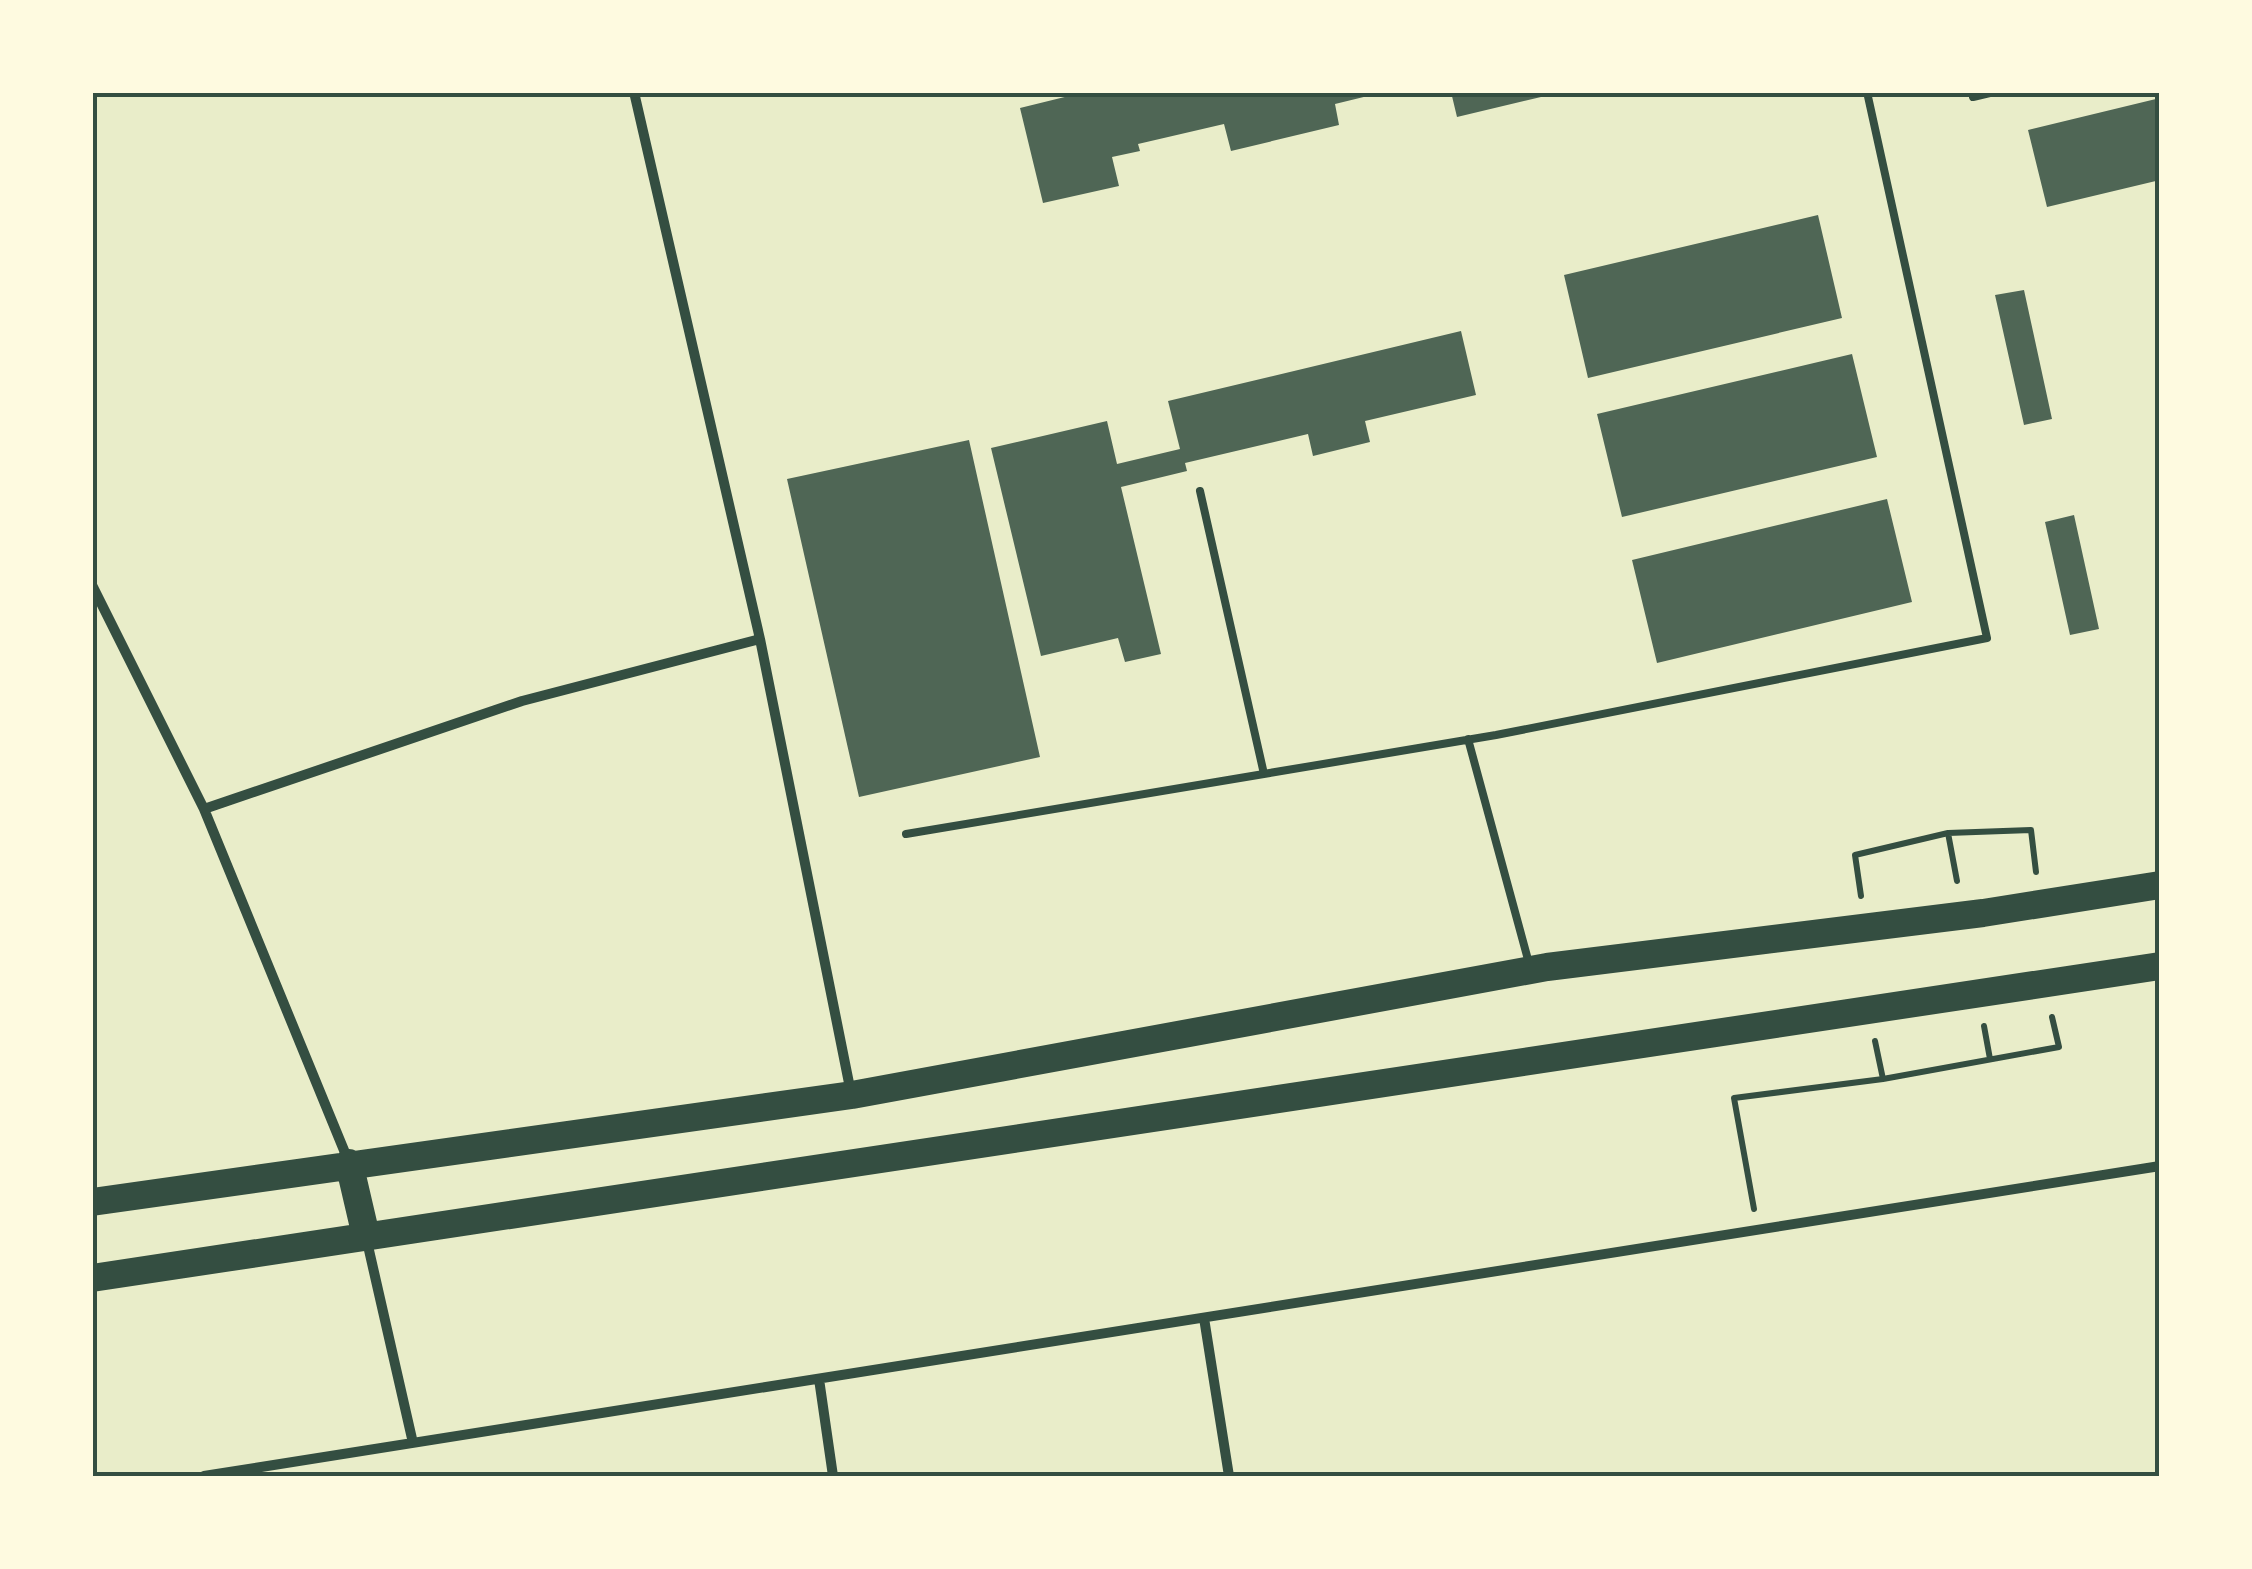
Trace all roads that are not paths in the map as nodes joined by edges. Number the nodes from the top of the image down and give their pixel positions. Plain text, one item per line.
1 (634, 92) edge
2 (1867, 92) edge
3 (1994, 92) edge
4 (1973, 97) dead end
5 (1200, 491) dead end
6 (92, 585) edge
7 (760, 639) junction
8 (1468, 740) junction
9 (1264, 774) junction
10 (204, 809) junction
11 (906, 834) dead end
12 (2160, 884) edge
13 (2160, 966) edge
14 (1532, 970) junction
15 (852, 1094) junction
16 (349, 1163) junction
17 (2160, 1166) edge
18 (92, 1202) edge
19 (366, 1236) junction
20 (92, 1278) edge
21 (1204, 1318) junction
22 (819, 1379) junction
23 (413, 1443) junction
24 (204, 1476) edge
25 (833, 1476) edge
26 (1229, 1476) edge

1 - 7 street
2 - 8 lane
3 - 4 lane
5 - 9 lane
6 - 10 street
7 - 10 street
7 - 15 street
8 - 9 lane
8 - 14 lane
9 - 11 lane
10 - 16 street
12 - 14 highway
13 - 19 highway
14 - 15 highway
15 - 16 highway
16 - 18 highway
16 - 19 highway
17 - 21 street
19 - 20 highway
19 - 23 street
21 - 22 street
21 - 26 street
22 - 23 street
22 - 25 street
23 - 24 street

